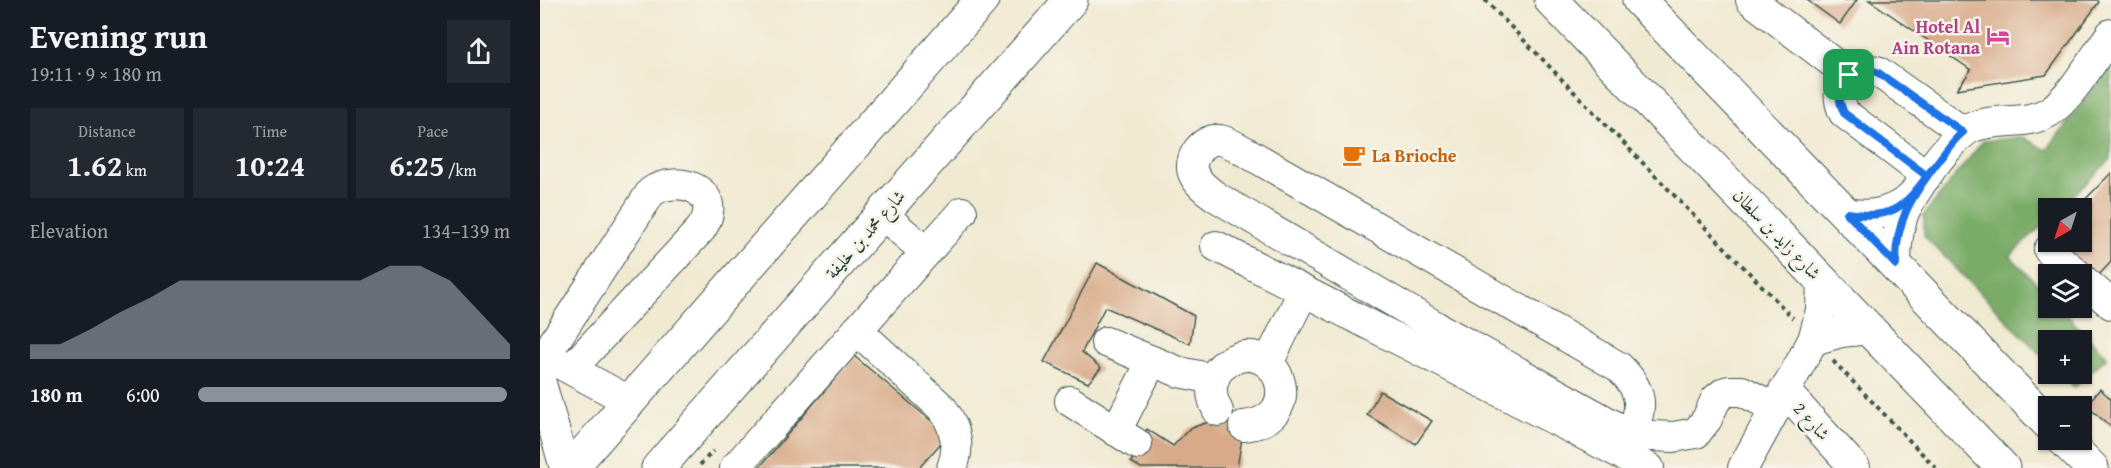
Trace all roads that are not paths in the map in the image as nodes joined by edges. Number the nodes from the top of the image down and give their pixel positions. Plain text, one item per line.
1 (982, 0) edge
2 (1071, 0) edge
3 (1551, 0) edge
4 (1639, 0) edge
5 (1750, 0) edge
6 (2111, 34) edge
7 (1849, 75) junction
8 (1963, 132) junction
9 (1920, 187) junction
10 (962, 212) dead end
11 (1847, 213) junction
12 (882, 214) junction
13 (1216, 246) dead end
14 (926, 252) junction
15 (2051, 252) edge
16 (2065, 264) edge
17 (1896, 265) junction
18 (1822, 279) junction
19 (2092, 288) edge
20 (1303, 292) junction
21 (584, 295) junction
22 (2111, 304) edge
23 (615, 321) junction
24 (1870, 329) junction
25 (857, 330) junction
26 (1813, 340) junction
27 (1106, 342) dead end
28 (1152, 361) junction
29 (1268, 363) junction
30 (549, 364) edge
31 (1214, 378) junction
32 (1780, 399) junction
33 (629, 401) junction
34 (1070, 401) dead end
35 (1218, 411) dead end
36 (2038, 413) edge
37 (1244, 426) dead end
38 (1627, 444) junction
39 (2074, 450) edge
40 (565, 468) edge
41 (570, 468) edge
42 (658, 468) edge
43 (735, 468) edge
44 (952, 468) edge
45 (1649, 468) edge
46 (1743, 468) edge
47 (1855, 468) edge
48 (2003, 468) edge
49 (2092, 468) edge

1 - 33 main road
2 - 12 main road, شارع محمد بن خليفة
3 - 18 main road, شارع زايد بن سلطان
4 - 11 main road
5 - 7 street
6 - 8 street
7 - 8 street
7 - 9 street
8 - 9 street
9 - 11 street
9 - 17 street
10 - 14 street
11 - 17 main road
12 - 14 street
12 - 42 main road, شارع محمد بن خليفة
13 - 20 street
14 - 25 street
15 - 16 street
17 - 36 main road
18 - 24 main road, شارع زايد بن سلطان
18 - 26 street, شارع 2
19 - 22 street
20 - 29 street
20 - 38 street
21 - 23 street
21 - 23 street
21 - 30 street
23 - 30 street
24 - 26 street
24 - 48 main road, شارع زايد بن سلطان
25 - 43 street
25 - 44 street
26 - 32 street, شارع 2
27 - 28 street
28 - 31 street
28 - 34 street
29 - 31 street
29 - 37 street
30 - 33 street
30 - 40 street
31 - 35 street
32 - 38 street
32 - 46 street
32 - 47 street, شارع 2
33 - 41 main road
38 - 38 street
38 - 45 street
39 - 49 main road

